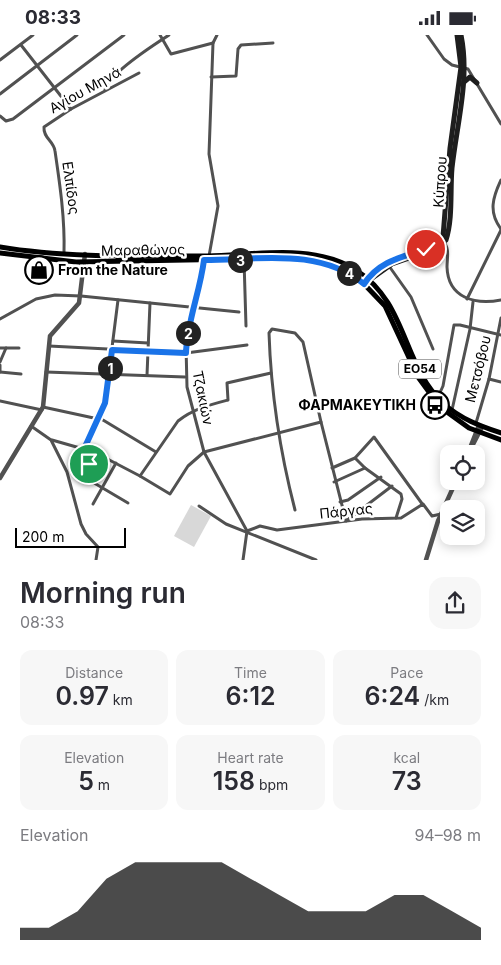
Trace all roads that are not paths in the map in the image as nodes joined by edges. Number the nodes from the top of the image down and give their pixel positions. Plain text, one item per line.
1 (33, 35) edge
2 (77, 35) edge
3 (124, 35) edge
4 (160, 35) edge
5 (169, 35) edge
6 (217, 35) edge
7 (427, 35) edge
8 (457, 35) edge
9 (461, 35) edge
10 (118, 37) edge
11 (162, 39) junction
12 (213, 43) junction
13 (273, 43) dead end
14 (21, 45) junction
15 (0, 60) edge
16 (37, 66) junction
17 (463, 67) junction
18 (139, 73) dead end
19 (211, 77) junction
20 (464, 82) junction
21 (477, 83) junction
22 (54, 87) junction
23 (105, 90) junction
24 (0, 94) edge
25 (71, 109) junction
26 (0, 116) edge
27 (501, 125) edge
28 (44, 129) joint
29 (501, 180) edge
30 (501, 230) edge
31 (443, 241) junction
32 (0, 247) edge
33 (0, 253) edge
34 (64, 253) junction
35 (209, 255) junction
36 (84, 259) junction
37 (204, 260) junction
38 (244, 260) junction
39 (388, 264) junction
40 (368, 281) junction
41 (81, 296) junction
42 (467, 299) junction
43 (118, 300) junction
44 (501, 300) edge
45 (473, 302) junction
46 (150, 303) junction
47 (195, 309) junction
48 (239, 312) dead end
49 (501, 318) edge
50 (0, 319) edge
51 (246, 326) dead end
52 (470, 329) junction
53 (500, 335) edge
54 (113, 341) junction
55 (148, 343) junction
56 (246, 345) dead end
57 (48, 346) junction
58 (0, 348) edge
59 (6, 348) junction
60 (19, 348) dead end
61 (434, 349) dead end
62 (112, 350) junction
63 (148, 352) junction
64 (186, 353) junction
65 (0, 364) edge
66 (0, 372) edge
67 (46, 372) junction
68 (271, 373) junction
69 (21, 374) dead end
70 (110, 374) junction
71 (147, 375) junction
72 (185, 377) junction
73 (489, 379) junction
74 (501, 382) edge
75 (438, 397) junction
76 (0, 401) edge
77 (42, 408) junction
78 (193, 410) junction
79 (452, 410) junction
80 (98, 419) junction
81 (321, 422) junction
82 (31, 425) junction
83 (479, 425) junction
84 (478, 432) junction
85 (501, 433) edge
86 (279, 434) junction
87 (51, 440) junction
88 (501, 440) edge
89 (472, 445) edge
90 (84, 449) junction
91 (156, 451) junction
92 (94, 452) junction
93 (204, 452) junction
94 (355, 458) junction
95 (116, 463) junction
96 (332, 468) junction
97 (365, 468) junction
98 (140, 476) junction
99 (381, 477) junction
100 (0, 478) edge
101 (334, 482) junction
102 (392, 486) junction
103 (102, 487) junction
104 (340, 502) junction
105 (128, 503) dead end
106 (93, 504) dead end
107 (423, 505) junction
108 (199, 506) dead end
109 (295, 510) dead end
110 (440, 514) edge
111 (440, 517) edge
112 (396, 518) junction
113 (346, 521) junction
114 (247, 531) junction
115 (96, 560) edge
116 (243, 560) edge
117 (316, 560) edge
118 (426, 560) edge

1 - 14 street
2 - 16 street
3 - 10 street
4 - 11 street
5 - 11 street
6 - 12 street
7 - 17 street
8 - 17 main road, Κύπρου
9 - 17 main road, Κύπρου
10 - 22 street
11 - 12 street
11 - 23 street
12 - 19 street
13 - 19 street
14 - 15 street
14 - 16 street
16 - 22 street
16 - 24 street
17 - 20 main road, Κύπρου
17 - 21 street
17 - 31 main road, Κύπρου
18 - 23 street, Αγίου Μηνά
19 - 35 street
20 - 21 main road
20 - 31 main road, Κύπρου
21 - 27 street
22 - 25 street
22 - 26 street
23 - 25 street, Αγίου Μηνά
25 - 28 street, Αγίου Μηνά
28 - 34 street, Ελπίδος
29 - 30 street
30 - 42 street
31 - 39 main road
31 - 42 street
32 - 34 main road, Μαραθώνος / ΕΟ54
33 - 36 main road, Μαραθώνος / ΕΟ54
34 - 36 main road, Μαραθώνος / ΕΟ54
35 - 36 main road, Μαραθώνος / ΕΟ54
35 - 40 main road, Μαραθώνος / ΕΟ54
36 - 37 main road, Μαραθώνος / ΕΟ54
36 - 41 street
37 - 38 main road, Μαραθώνος / ΕΟ54
37 - 47 street, Τζακιών
38 - 40 main road, Μαραθώνος / ΕΟ54
38 - 51 street
39 - 40 main road
39 - 61 street
40 - 75 main road, Μαραθώνος / ΕΟ54
40 - 84 main road, Μαραθώνος / ΕΟ54
41 - 43 street
41 - 50 street
41 - 57 street
42 - 45 street
43 - 46 street
43 - 54 street
44 - 45 street
45 - 52 street
46 - 47 street
46 - 55 street
47 - 48 street
47 - 64 street, Τζακιών
49 - 53 street, Μετσόβου
52 - 53 street
52 - 75 street
52 - 79 street
53 - 73 street, Μετσόβου
54 - 55 street
54 - 62 street
55 - 63 street
56 - 64 street
57 - 62 street
57 - 67 street
58 - 59 street
59 - 60 street
59 - 65 street
62 - 63 street
62 - 70 street
63 - 64 street
63 - 71 street
64 - 72 street, Τζακιών
65 - 66 street
66 - 69 street
67 - 70 street
67 - 77 street
68 - 78 street
68 - 81 street
68 - 86 street
70 - 71 street
70 - 80 street
71 - 72 street
72 - 78 street, Τζακιών
73 - 74 street
73 - 83 street, Μετσόβου
75 - 79 main road, Μαραθώνος / ΕΟ54
76 - 77 street
77 - 80 street
77 - 82 street
78 - 91 street
78 - 93 street, Τζακιών
79 - 83 main road, Μαραθώνος / ΕΟ54
80 - 90 street
80 - 91 street
81 - 86 street
81 - 96 street
82 - 87 street
82 - 100 street
83 - 84 street
83 - 85 main road, Μαραθώνος / ΕΟ54
84 - 88 main road, Μαραθώνος / ΕΟ54
84 - 89 street
86 - 93 street
86 - 109 street
87 - 90 street
87 - 115 street
90 - 92 street
91 - 98 street
92 - 95 street
92 - 103 street
93 - 98 street
93 - 114 street, Τζακιών
94 - 96 street
94 - 97 street
94 - 107 street
95 - 98 street
95 - 103 street
96 - 101 street
97 - 99 street
97 - 101 street
99 - 102 street
99 - 104 street
101 - 104 street
102 - 112 street
102 - 113 street
103 - 105 street
103 - 106 street
104 - 113 street
107 - 110 street
107 - 112 street, Πάργας
108 - 114 street
111 - 118 street
112 - 113 street, Πάργας
113 - 114 street, Πάργας
114 - 116 street
114 - 117 street

